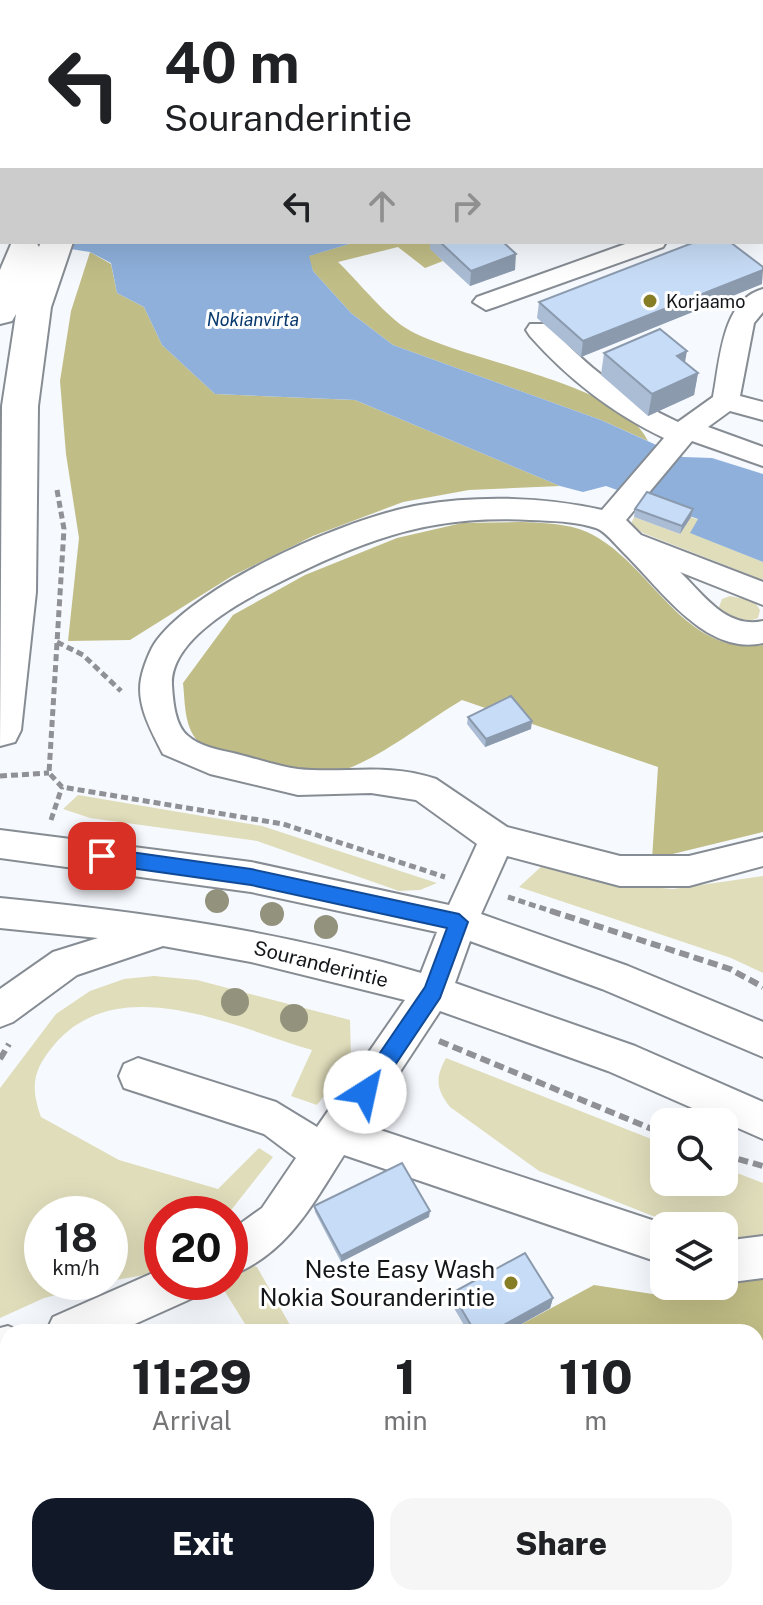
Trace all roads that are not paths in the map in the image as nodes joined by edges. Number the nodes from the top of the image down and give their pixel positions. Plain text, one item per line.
1 (26, 244) edge
2 (56, 244) edge
3 (648, 244) edge
4 (763, 297) edge
5 (486, 302) dead end
6 (12, 309) edge
7 (539, 330) dead end
8 (726, 401) junction
9 (763, 411) edge
10 (681, 436) junction
11 (763, 457) edge
12 (621, 521) junction
13 (763, 594) edge
14 (763, 632) edge
15 (0, 730) edge
16 (497, 839) junction
17 (0, 844) edge
18 (763, 852) edge
19 (0, 913) edge
20 (459, 922) junction
21 (172, 932) junction
22 (433, 991) junction
23 (0, 1010) edge
24 (763, 1040) edge
25 (138, 1076) dead end
26 (763, 1121) edge
27 (329, 1144) junction
28 (650, 1240) edge
29 (248, 1243) edge
30 (763, 1257) edge
31 (738, 1260) edge
32 (144, 1298) edge
33 (86, 1324) edge

1 - 6 main road
2 - 6 main road
3 - 5 street
4 - 8 street
6 - 15 main road
7 - 10 street
8 - 9 street
8 - 10 street
10 - 11 street
10 - 12 street
12 - 13 street
12 - 14 street
12 - 16 street
16 - 18 street
16 - 20 street
17 - 20 street
19 - 21 street, Souranderintie
20 - 22 street
20 - 24 street
21 - 22 street, Souranderintie
21 - 23 street
22 - 26 street, Souranderintie
22 - 27 street
25 - 27 street
27 - 28 street
27 - 29 street
30 - 31 street
32 - 33 street

